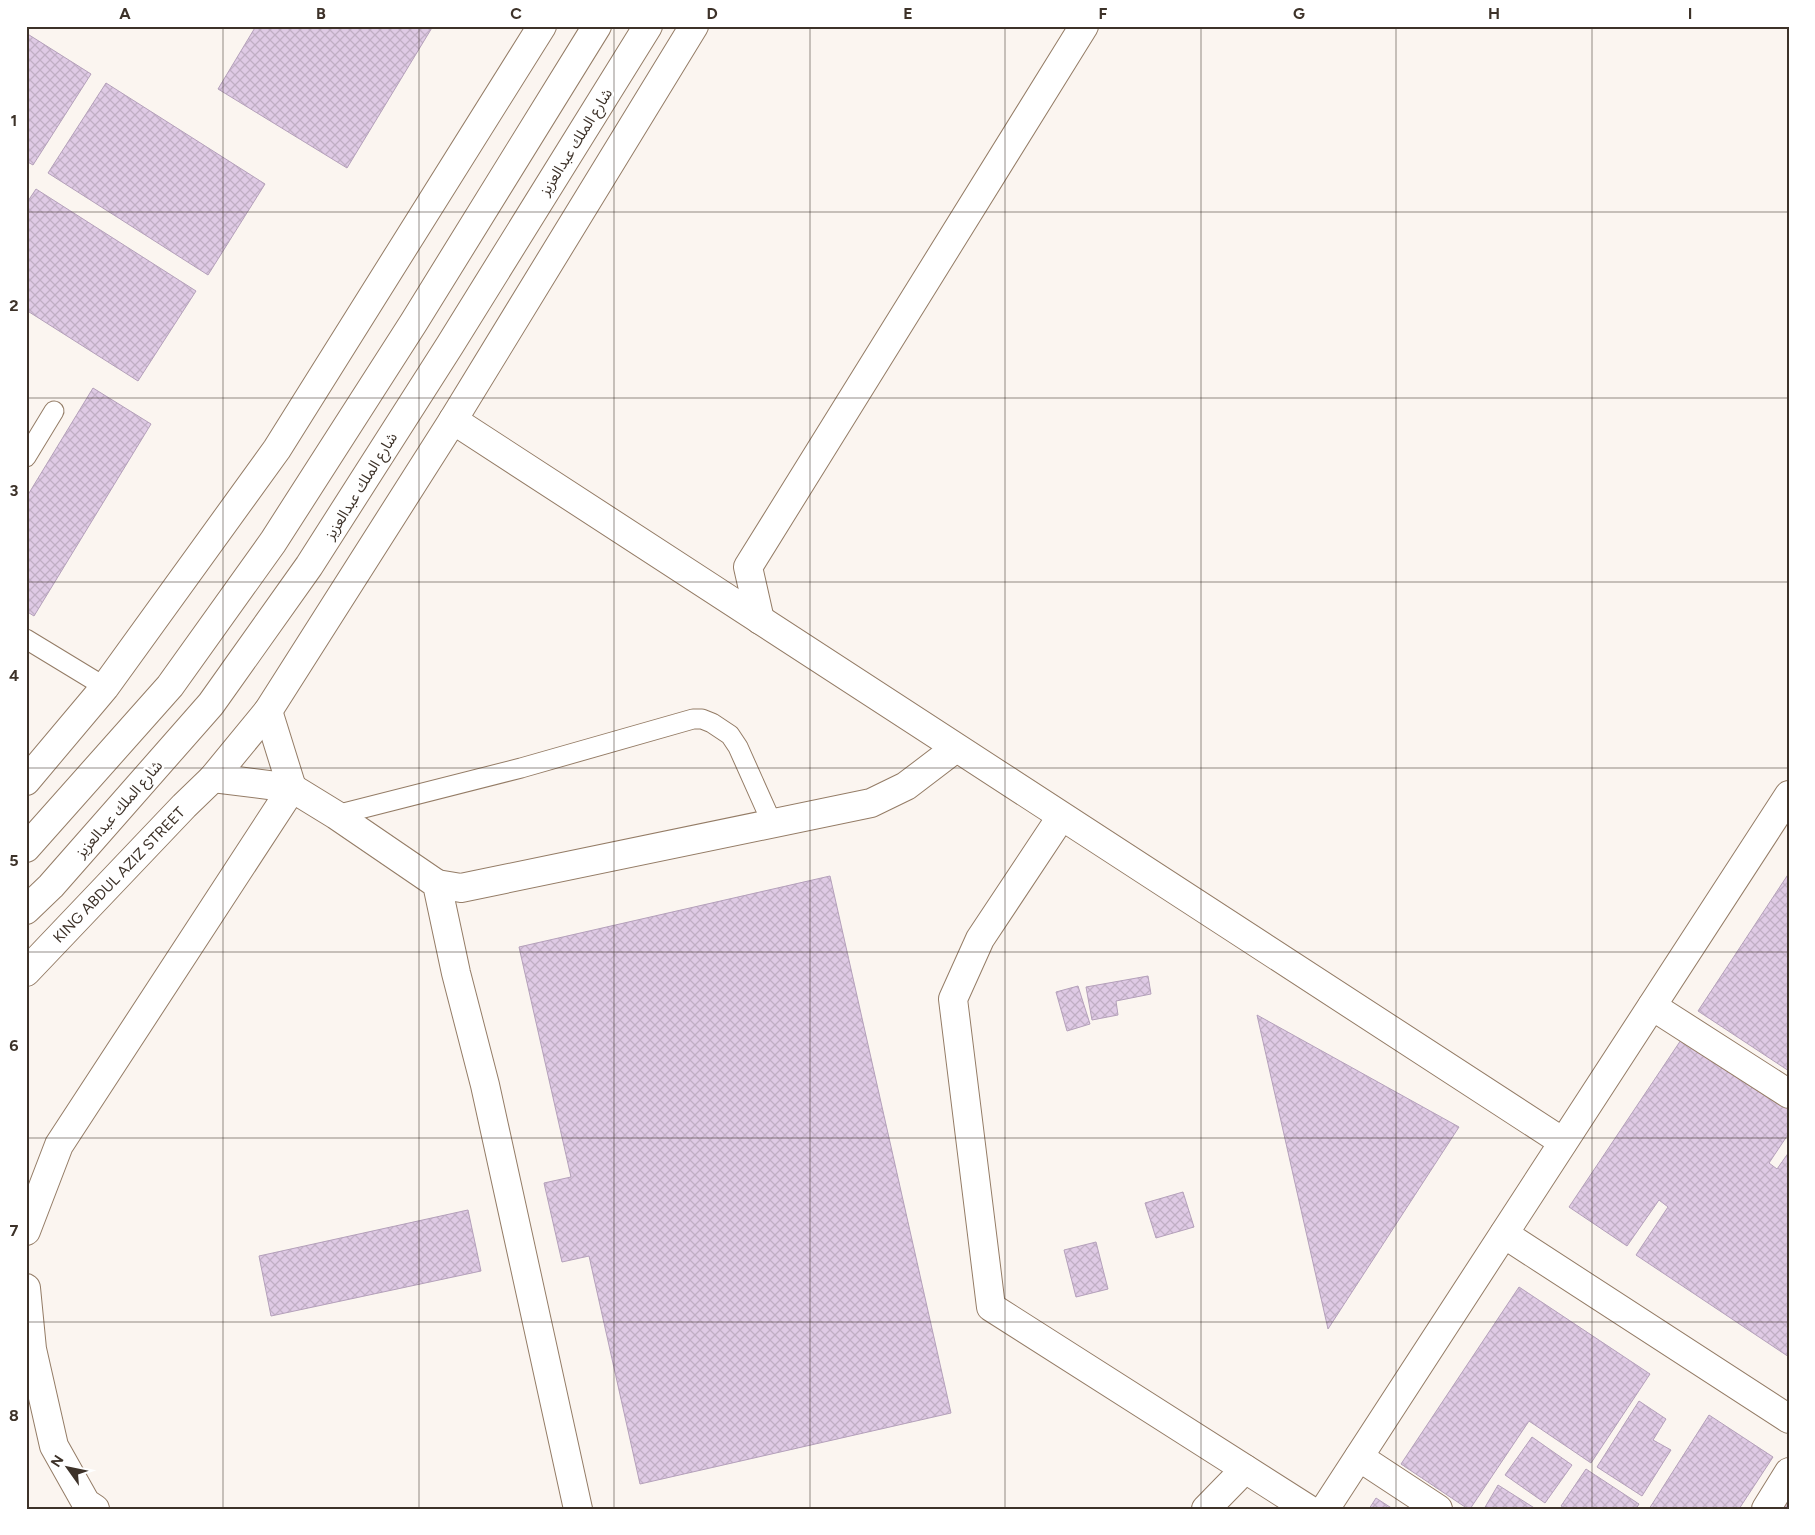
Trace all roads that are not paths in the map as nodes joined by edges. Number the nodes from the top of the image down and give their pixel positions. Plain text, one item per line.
1 (542, 26) edge
2 (597, 26) edge
3 (648, 26) edge
4 (694, 26) edge
5 (1084, 26) edge
6 (54, 411) dead end
7 (453, 420) junction
8 (26, 457) edge
9 (760, 620) junction
10 (26, 639) edge
11 (105, 687) junction
12 (268, 712) junction
13 (956, 748) junction
14 (213, 778) junction
15 (26, 781) edge
16 (292, 788) junction
17 (1789, 795) edge
18 (336, 815) junction
19 (1061, 817) junction
20 (772, 823) junction
21 (26, 848) edge
22 (437, 884) junction
23 (26, 910) edge
24 (26, 972) edge
25 (1652, 1006) junction
26 (1789, 1094) edge
27 (1563, 1142) junction
28 (26, 1231) edge
29 (1504, 1234) junction
30 (26, 1288) edge
31 (1789, 1419) edge
32 (1359, 1457) junction
33 (1245, 1469) junction
34 (1789, 1472) edge
35 (95, 1509) edge
36 (578, 1509) edge
37 (1206, 1509) edge
38 (1308, 1509) edge
39 (1326, 1509) edge
40 (1438, 1509) edge
41 (1766, 1509) edge

1 - 11 street
2 - 21 street
3 - 23 street, شارع الملك عبدالعزيز
4 - 7 street
5 - 9 street
6 - 8 lane
7 - 9 street
7 - 12 street
9 - 13 street
10 - 11 lane
11 - 15 street
12 - 14 street
12 - 16 street
13 - 19 street
13 - 20 street
14 - 16 street
14 - 24 street, KING ABDUL AZIZ STREET
16 - 18 street
16 - 28 street
17 - 25 street
18 - 20 lane
18 - 22 street
19 - 27 street
19 - 33 street
20 - 22 street
22 - 36 street
25 - 26 street
25 - 27 street
27 - 29 street
29 - 31 street
29 - 32 street
30 - 35 street
32 - 39 street
32 - 40 street
33 - 37 street
33 - 38 street
34 - 41 street

